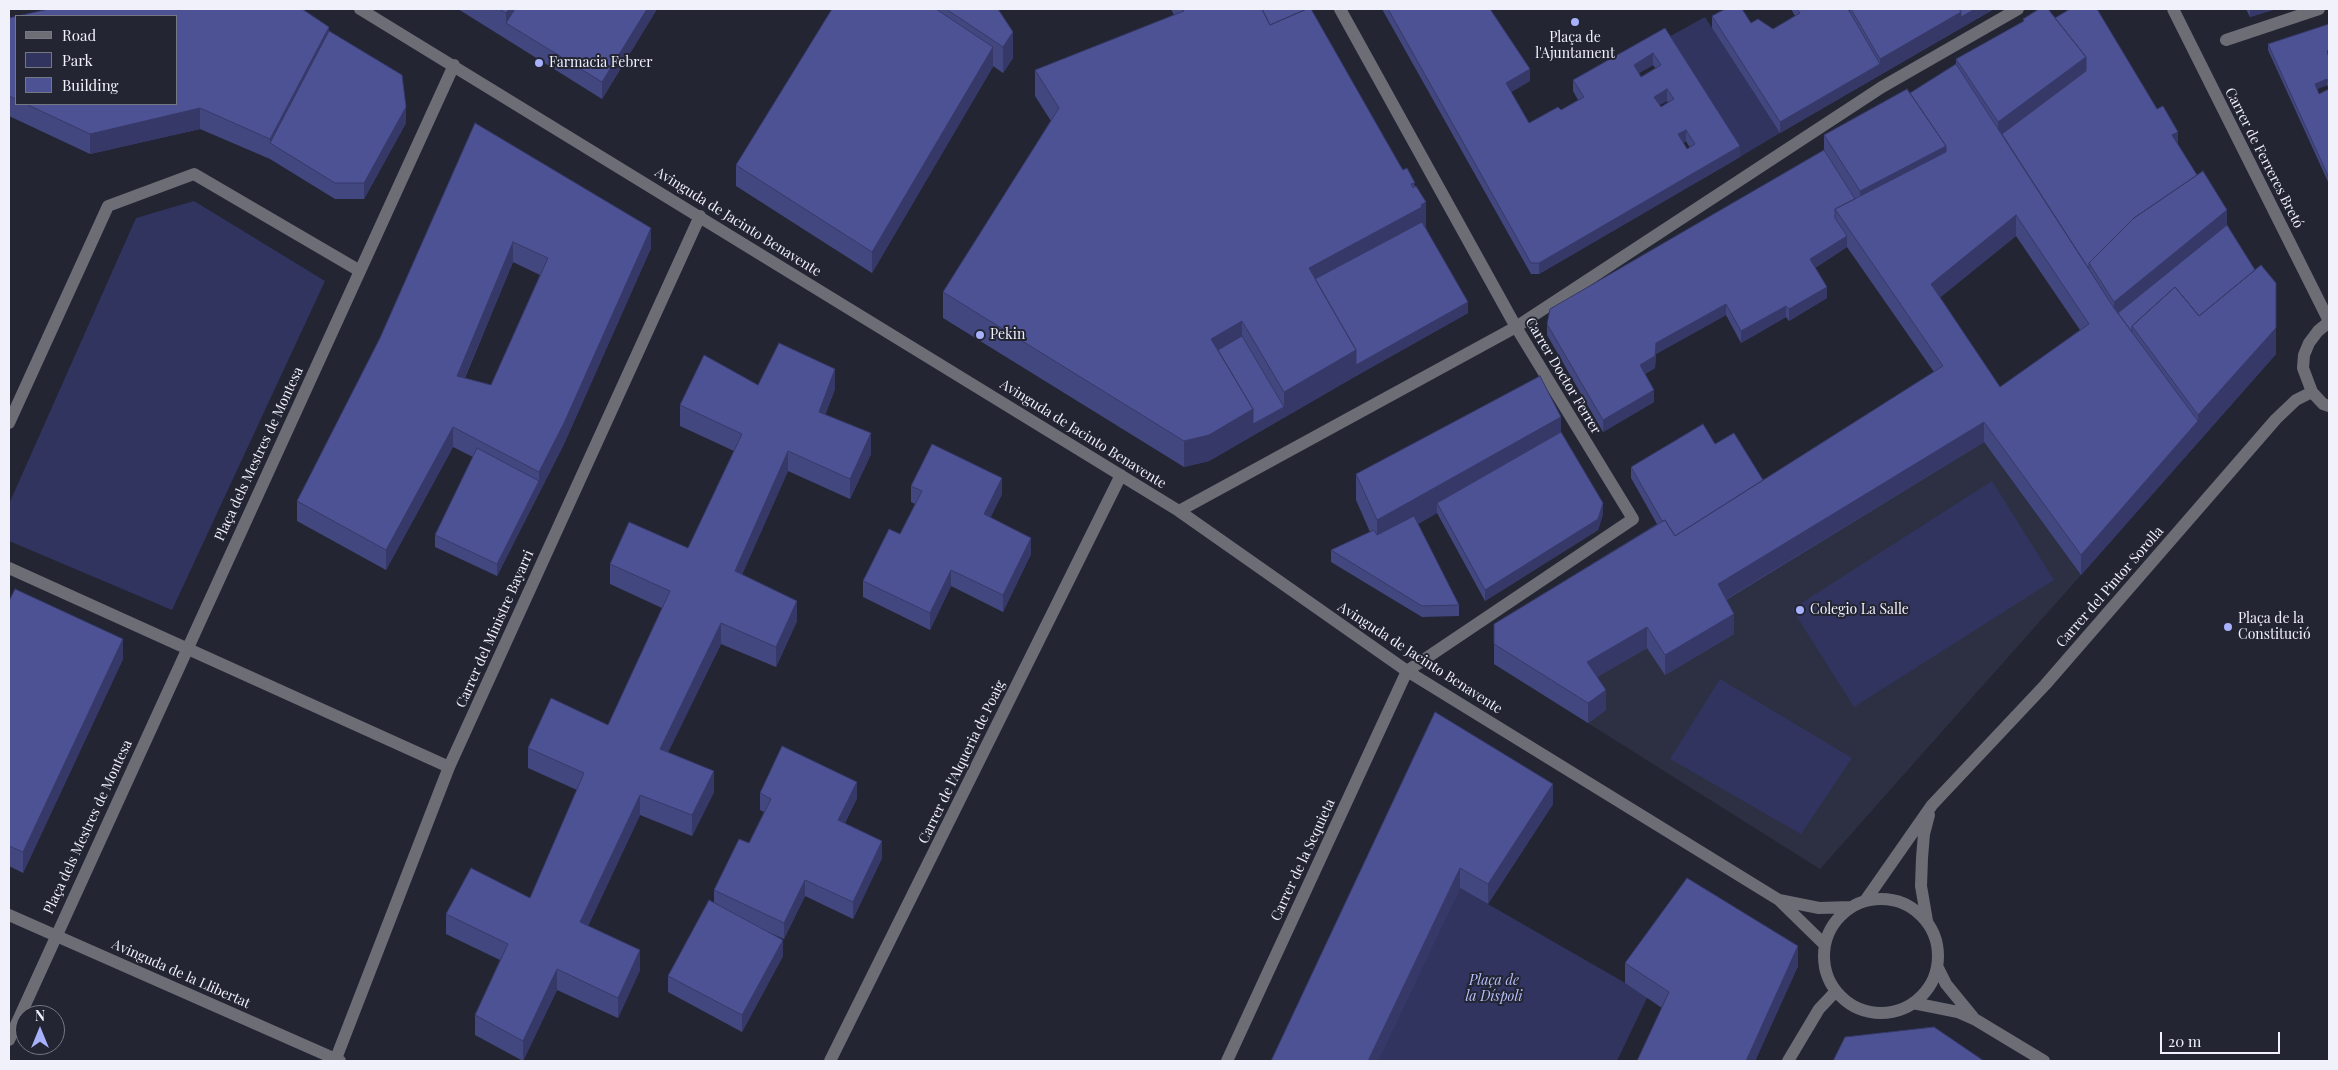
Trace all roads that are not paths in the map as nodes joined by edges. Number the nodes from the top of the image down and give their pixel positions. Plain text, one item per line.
1 (360, 9) edge
2 (1340, 9) edge
3 (2018, 9) edge
4 (2173, 9) edge
5 (2319, 9) edge
6 (2226, 40) dead end
7 (454, 65) junction
8 (700, 216) junction
9 (360, 271) junction
10 (2329, 322) edge
11 (1516, 327) junction
12 (2312, 392) junction
13 (2329, 406) edge
14 (9, 423) edge
15 (1121, 476) junction
16 (1179, 511) junction
17 (9, 568) edge
18 (186, 650) junction
19 (1407, 671) junction
20 (449, 767) junction
21 (1932, 805) junction
22 (1779, 900) junction
23 (1865, 901) junction
24 (1851, 907) junction
25 (9, 915) edge
26 (1927, 921) junction
27 (55, 935) junction
28 (1825, 944) junction
29 (1937, 966) junction
30 (1836, 991) junction
31 (1914, 1003) junction
32 (1976, 1020) junction
33 (9, 1040) edge
34 (337, 1061) edge
35 (830, 1061) edge
36 (1226, 1061) edge
37 (1788, 1061) edge
38 (2044, 1061) edge

1 - 7 street, Avinguda de Jacinto Benavente
2 - 11 street, Carrer Doctor Ferrer
3 - 11 street
4 - 10 street, Carrer de Ferreres Bretó
5 - 6 street
7 - 8 street, Avinguda de Jacinto Benavente
7 - 9 street, Plaça dels Mestres de Montesa
8 - 15 street, Avinguda de Jacinto Benavente
8 - 20 street, Carrer del Ministre Bayarri
9 - 14 street
9 - 18 street, Plaça dels Mestres de Montesa
10 - 12 street
11 - 16 street
11 - 19 street, Carrer Doctor Ferrer
12 - 13 street
12 - 21 street, Carrer del Pintor Sorolla
15 - 16 street, Avinguda de Jacinto Benavente
15 - 35 street, Carrer de l'Alqueria de Poaig
16 - 19 street, Avinguda de Jacinto Benavente
17 - 18 street
18 - 20 street
18 - 27 street, Plaça dels Mestres de Montesa
19 - 22 street, Avinguda de Jacinto Benavente
19 - 36 street, Carrer de la Sequieta
20 - 34 street, Carrer del Ministre Bayarri
21 - 23 street, Carrer del Pintor Sorolla
21 - 26 street, Carrer del Pintor Sorolla
22 - 24 street, Avinguda de Jacinto Benavente
22 - 28 street, Avinguda de Jacinto Benavente
23 - 24 street
23 - 26 street
24 - 28 street
25 - 27 street, Avinguda de la Llibertat
26 - 29 street
27 - 33 street, Plaça dels Mestres de Montesa
27 - 34 street, Avinguda de la Llibertat
28 - 30 street
29 - 31 street
29 - 32 street
30 - 31 street
30 - 37 street
31 - 32 street
32 - 38 street

